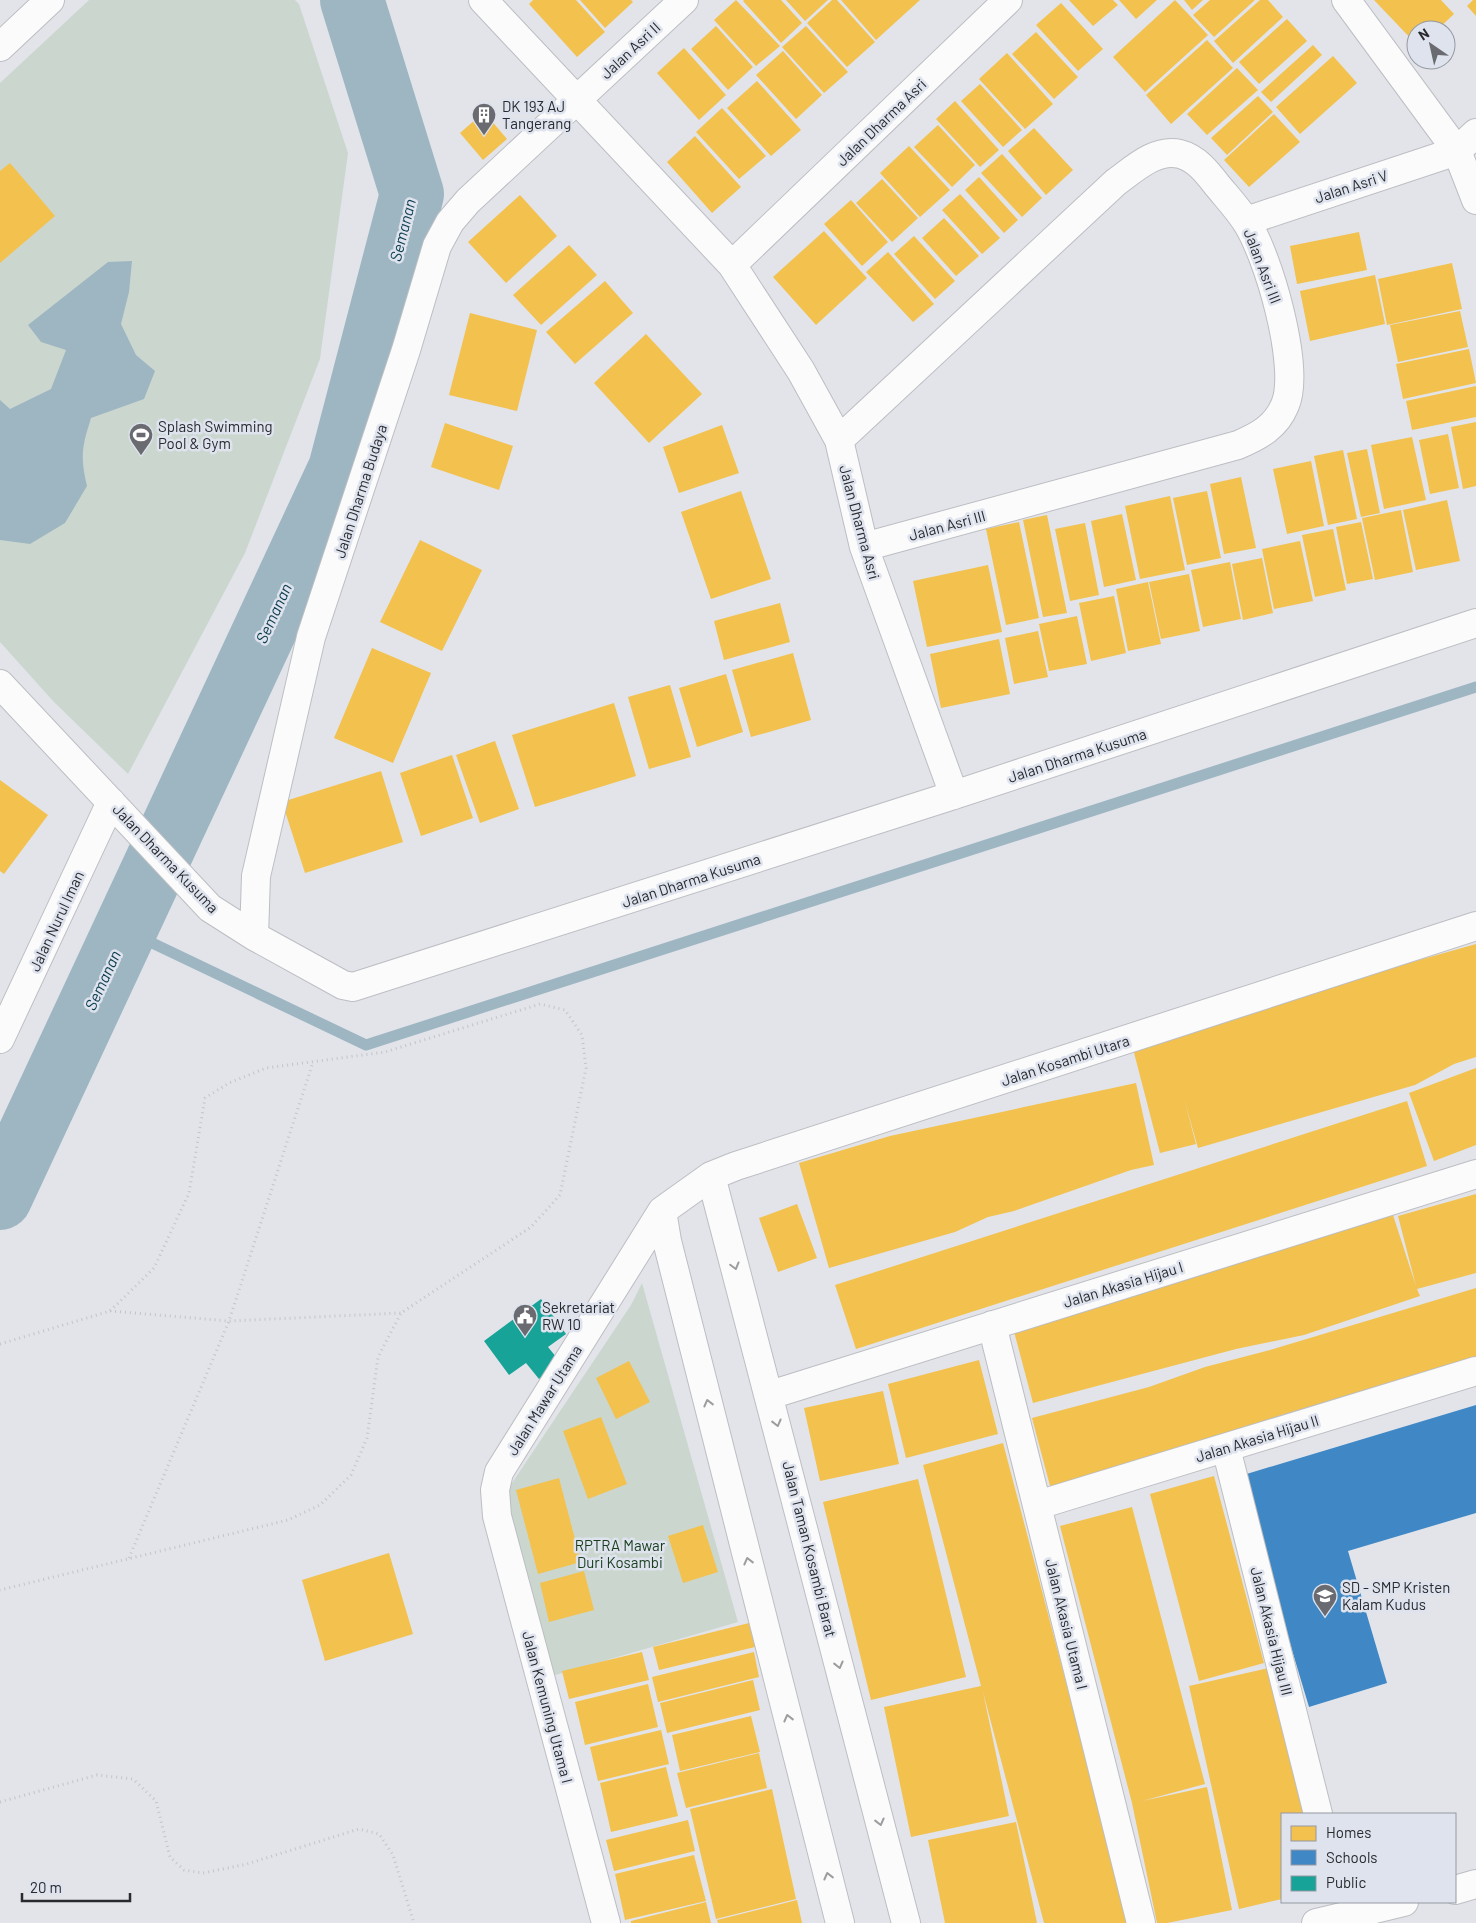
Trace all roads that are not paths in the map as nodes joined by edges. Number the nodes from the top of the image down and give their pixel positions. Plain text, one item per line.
1 (50, 0) edge
2 (483, 0) edge
3 (684, 0) edge
4 (1008, 0) edge
5 (1346, 0) edge
6 (0, 48) edge
7 (577, 101) junction
8 (1476, 133) edge
9 (1466, 148) edge
10 (1476, 200) edge
11 (1246, 221) junction
12 (732, 265) junction
13 (838, 440) junction
14 (864, 547) junction
15 (1476, 623) edge
16 (0, 684) edge
17 (954, 795) junction
18 (117, 809) junction
19 (1476, 926) edge
20 (254, 936) junction
21 (0, 1039) edge
22 (1476, 1174) edge
23 (711, 1176) junction
24 (662, 1211) junction
25 (992, 1325) junction
26 (1476, 1371) edge
27 (770, 1395) junction
28 (1226, 1448) junction
29 (495, 1490) joint
30 (1038, 1505) junction
31 (1318, 1813) edge
32 (1476, 1884) edge
33 (1456, 1890) edge
34 (1395, 1903) edge
35 (1341, 1909) edge
36 (606, 1923) edge
37 (840, 1923) edge
38 (906, 1923) edge
39 (1141, 1923) edge
40 (1316, 1923) edge

1 - 6 street
2 - 7 street, Jalan Dharma Asri
3 - 7 street, Jalan Asri II
4 - 12 street, Jalan Dharma Asri
5 - 9 street
7 - 12 street, Jalan Dharma Asri
7 - 20 street, Jalan Dharma Budaya
8 - 9 street, Jalan Asri V
9 - 10 street
9 - 11 street, Jalan Asri V
11 - 13 street, Jalan Asri III
11 - 14 street, Jalan Asri III
12 - 13 street, Jalan Dharma Asri
13 - 14 street, Jalan Dharma Asri
14 - 17 street, Jalan Dharma Asri
15 - 17 street, Jalan Dharma Kusuma
16 - 18 street, Jalan Dharma Kusuma
17 - 20 street, Jalan Dharma Kusuma
18 - 20 street, Jalan Dharma Kusuma
18 - 21 street, Jalan Nurul Iman
19 - 23 street, Jalan Kosambi Utara
22 - 25 street, Jalan Akasia Hijau I
23 - 24 street, Jalan Kosambi Utara
23 -> 27 street, Jalan Taman Kosambi Barat
24 - 29 street, Jalan Mawar Utama
37 -> 24 street
25 - 27 street, Jalan Akasia Hijau I
25 - 30 street, Jalan Akasia Utama I
26 - 28 street, Jalan Akasia Hijau II
27 -> 38 street, Jalan Taman Kosambi Barat
28 - 30 street, Jalan Akasia Hijau II
28 - 31 street, Jalan Akasia Hijau III
29 - 36 street, Jalan Kemuning Utama I
30 - 39 street, Jalan Akasia Utama I
32 - 33 street
34 - 35 street
35 - 40 street

